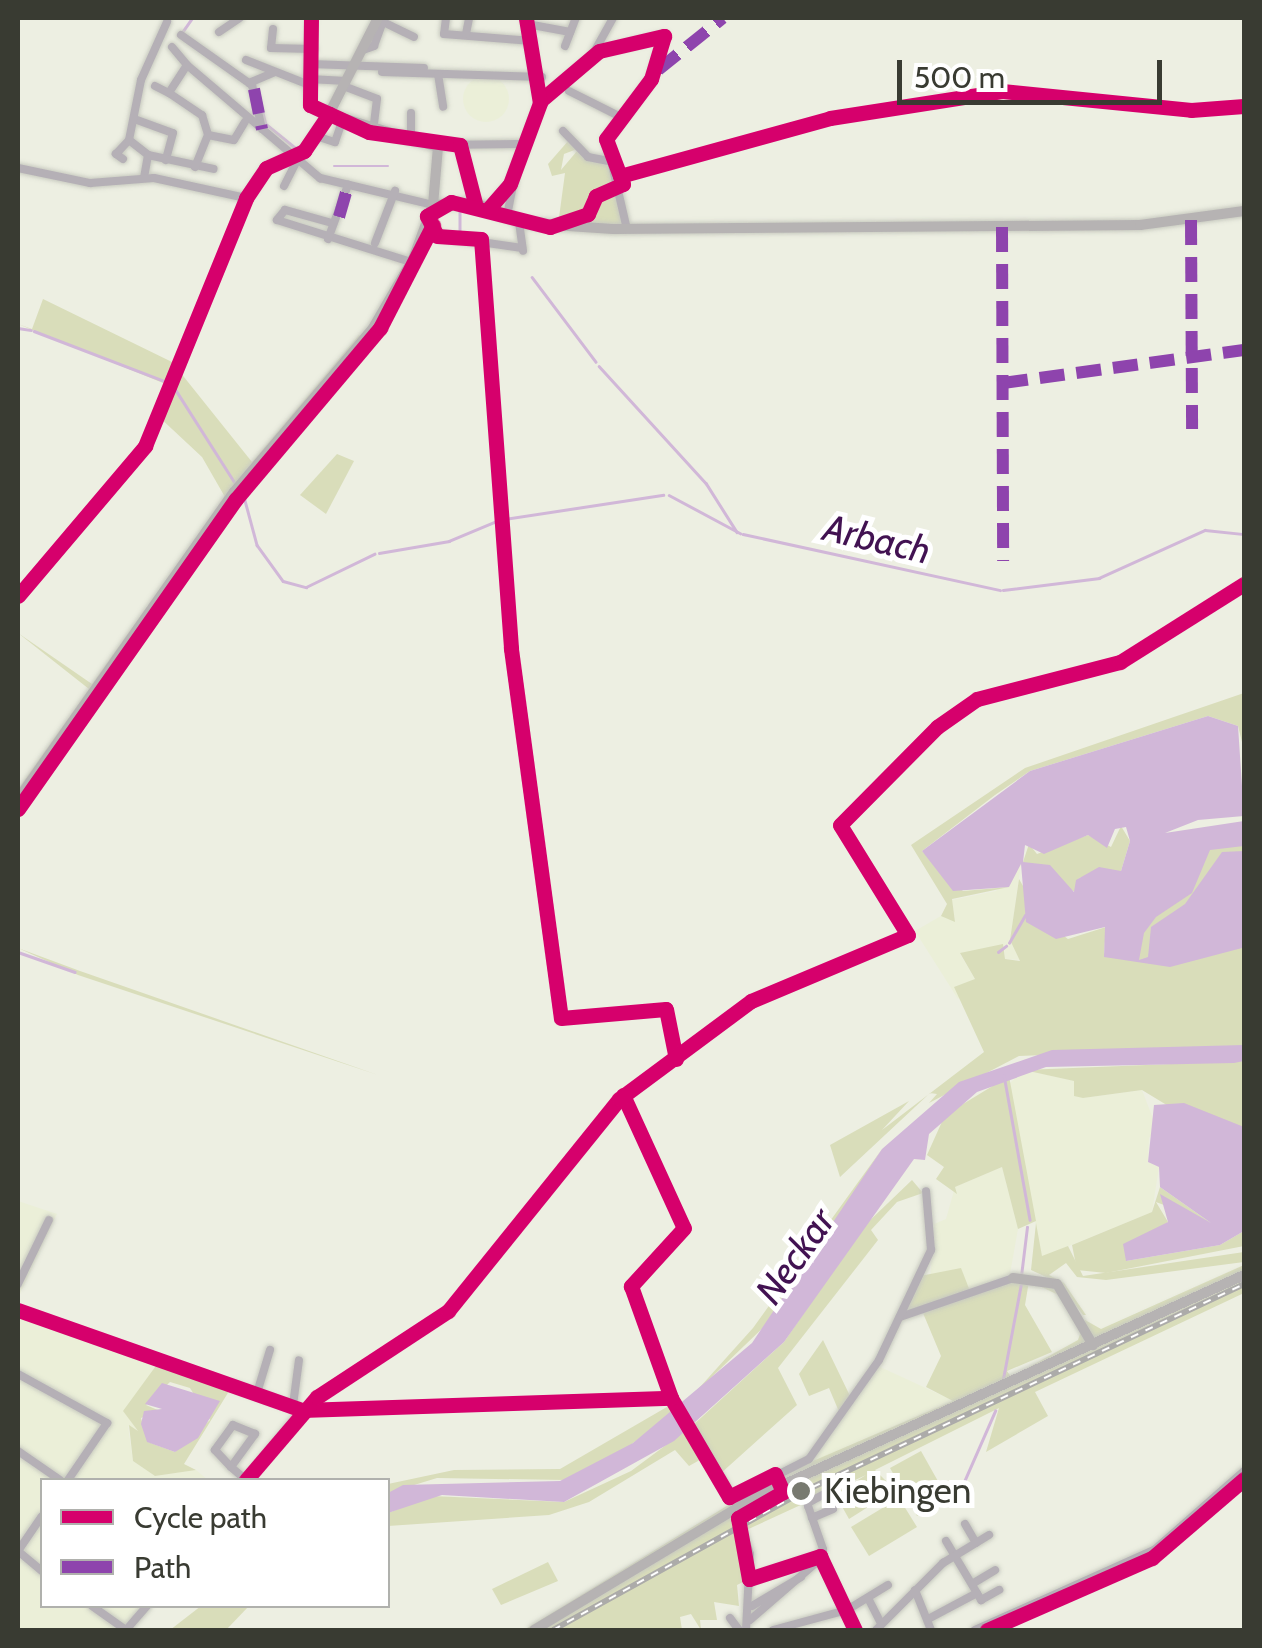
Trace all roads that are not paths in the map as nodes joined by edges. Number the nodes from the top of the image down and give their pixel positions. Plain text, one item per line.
1 (240, 18) edge
2 (311, 18) edge
3 (446, 18) edge
4 (469, 18) edge
5 (576, 18) edge
6 (613, 18) edge
7 (379, 19) edge
8 (527, 21) edge
9 (168, 22) dead end
10 (274, 29) dead end
11 (218, 32) dead end
12 (570, 32) junction
13 (181, 34) dead end
14 (466, 34) junction
15 (414, 36) dead end
16 (532, 42) junction
17 (565, 46) dead end
18 (172, 47) dead end
19 (312, 50) junction
20 (593, 54) junction
21 (426, 56) dead end
22 (246, 60) dead end
23 (310, 64) junction
24 (187, 65) junction
25 (355, 69) junction
26 (423, 71) junction
27 (275, 72) junction
28 (438, 74) junction
29 (542, 76) junction
30 (308, 81) junction
31 (247, 82) junction
32 (344, 84) junction
33 (155, 86) dead end
34 (569, 91) dead end
35 (169, 93) junction
36 (234, 100) junction
37 (540, 101) junction
38 (443, 107) dead end
39 (411, 113) dead end
40 (329, 114) junction
41 (619, 116) junction
42 (136, 120) junction
43 (245, 122) junction
44 (342, 122) junction
45 (262, 129) junction
46 (563, 131) dead end
47 (373, 133) junction
48 (208, 135) junction
49 (316, 136) junction
50 (129, 140) junction
51 (410, 140) junction
52 (520, 144) junction
53 (437, 145) junction
54 (460, 145) junction
55 (148, 155) junction
56 (123, 159) dead end
57 (295, 159) junction
58 (166, 160) junction
59 (609, 161) junction
60 (195, 166) junction
61 (18, 168) edge
62 (214, 169) dead end
63 (513, 176) junction
64 (144, 177) junction
65 (348, 185) junction
66 (284, 186) dead end
67 (395, 192) junction
68 (475, 203) junction
69 (490, 206) junction
70 (427, 208) junction
71 (1244, 210) edge
72 (513, 219) junction
73 (336, 220) junction
74 (628, 230) junction
75 (328, 239) junction
76 (375, 243) dead end
77 (406, 264) junction
78 (18, 799) edge
79 (926, 1190) dead end
80 (48, 1220) dead end
81 (1244, 1275) edge
82 (1019, 1277) joint
83 (18, 1284) edge
84 (900, 1317) junction
85 (1092, 1345) junction
86 (270, 1350) dead end
87 (299, 1360) dead end
88 (21, 1376) edge
89 (232, 1385) dead end
90 (18, 1388) edge
91 (257, 1393) junction
92 (293, 1404) junction
93 (692, 1428) dead end
94 (18, 1451) edge
95 (232, 1467) junction
96 (1242, 1473) edge
97 (776, 1477) junction
98 (57, 1478) edge
99 (69, 1478) edge
100 (244, 1478) edge
101 (248, 1478) edge
102 (812, 1518) dead end
103 (40, 1519) edge
104 (965, 1524) dead end
105 (989, 1535) dead end
106 (946, 1541) dead end
107 (976, 1542) junction
108 (18, 1551) edge
109 (954, 1555) junction
110 (820, 1556) junction
111 (40, 1569) edge
112 (995, 1570) dead end
113 (801, 1577) junction
114 (749, 1579) junction
115 (888, 1585) dead end
116 (974, 1588) junction
117 (915, 1590) junction
118 (999, 1590) dead end
119 (868, 1598) junction
120 (752, 1606) junction
121 (95, 1608) edge
122 (145, 1608) edge
123 (847, 1610) junction
124 (730, 1618) dead end
125 (930, 1618) junction
126 (750, 1620) junction
127 (879, 1627) edge
128 (126, 1630) edge
129 (534, 1630) edge
130 (742, 1630) edge
131 (773, 1630) edge
132 (855, 1630) edge
133 (930, 1630) edge
134 (974, 1630) edge

1 - 11 street
2 - 19 street
3 - 14 street
4 - 14 street
5 - 12 street
6 - 20 street
7 - 15 street
7 - 25 main road
8 - 12 street
8 - 16 street
9 - 42 street
10 - 19 street
12 - 17 street
13 - 31 street
14 - 16 street
16 - 29 street
18 - 24 street
19 - 23 street
20 - 37 street
20 - 41 street
21 - 26 street
22 - 27 street
23 - 25 street
23 - 30 street
24 - 35 street
24 - 36 street
25 - 26 street
25 - 32 main road
26 - 28 street
27 - 30 street
27 - 31 street
28 - 29 street
28 - 38 street
29 - 37 street
30 - 32 street
30 - 40 street
31 - 36 street
31 - 45 street
32 - 40 main road
32 - 47 street
33 - 35 street
34 - 41 street
35 - 48 street
36 - 43 street
37 - 52 street
39 - 51 street
40 - 44 main road
40 - 49 street
41 - 59 street
42 - 50 street
42 - 58 street
43 - 45 street
43 - 48 street
44 - 47 main road
44 - 49 street
45 - 57 street
46 - 59 street
47 - 51 main road
48 - 60 street
49 - 57 street
50 - 55 street
50 - 56 street
51 - 53 main road
52 - 54 street
52 - 63 street
53 - 54 street
53 - 70 main road
54 - 68 street
55 - 58 street
55 - 64 street
57 - 64 street
57 - 65 street
57 - 66 street
58 - 60 street
59 - 74 street
60 - 62 street
61 - 64 street
63 - 69 street
63 - 72 street
65 - 67 street
65 - 73 street
67 - 70 street
67 - 76 street
68 - 69 main road
68 - 70 main road
69 - 72 main road
70 - 72 street
70 - 77 main road
71 - 74 main road
72 - 74 main road
73 - 75 street
73 - 75 street
75 - 77 street
77 - 78 main road
79 - 84 street
80 - 83 street
81 - 85 main road
82 - 84 street
82 - 85 main road
84 - 97 street
85 - 129 main road
86 - 91 street
87 - 92 street
88 - 90 street
88 - 99 street
89 - 91 street
91 - 92 street
92 - 101 street
93 - 97 street
94 - 98 street
95 - 95 street
95 - 100 street
96 - 134 street
97 - 114 street, bridge
102 - 110 street
103 - 108 street
104 - 107 street
105 - 107 street
106 - 109 street
107 - 109 street
108 - 111 street
109 - 116 street
109 - 117 street
110 - 113 street
110 - 114 street
110 - 123 street
112 - 116 street
113 - 120 street
113 - 126 street
114 - 120 street
115 - 119 street
116 - 118 street
116 - 125 street
117 - 125 street
117 - 127 street
119 - 123 street
119 - 127 street
120 - 126 street
121 - 128 street
122 - 128 street
123 - 131 street
123 - 132 street
124 - 130 street
125 - 133 street
126 - 130 street

